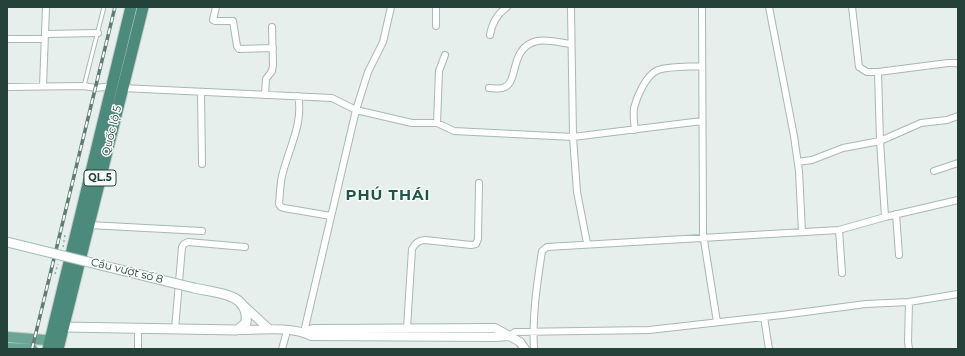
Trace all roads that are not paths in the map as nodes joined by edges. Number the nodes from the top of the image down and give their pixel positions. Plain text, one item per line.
1 (46, 7) edge
2 (104, 7) edge
3 (131, 7) edge
4 (142, 7) edge
5 (216, 7) edge
6 (391, 7) edge
7 (436, 7) edge
8 (507, 7) edge
9 (571, 7) edge
10 (702, 7) edge
11 (769, 7) edge
12 (852, 7) edge
13 (272, 26) dead end
14 (436, 26) dead end
15 (98, 33) junction
16 (490, 35) dead end
17 (44, 37) junction
18 (7, 39) edge
19 (571, 44) junction
20 (273, 48) junction
21 (445, 55) dead end
22 (958, 64) edge
23 (702, 66) junction
24 (878, 72) junction
25 (43, 86) junction
26 (84, 86) junction
27 (7, 87) edge
28 (117, 87) junction
29 (489, 88) dead end
30 (201, 92) junction
31 (265, 95) junction
32 (298, 96) junction
33 (356, 110) junction
34 (958, 116) edge
35 (702, 122) junction
36 (437, 123) junction
37 (635, 130) junction
38 (573, 137) junction
39 (880, 141) junction
40 (798, 162) junction
41 (958, 163) edge
42 (202, 164) dead end
43 (934, 171) dead end
44 (479, 183) dead end
45 (958, 200) edge
46 (896, 214) junction
47 (331, 216) junction
48 (885, 217) junction
49 (89, 225) junction
50 (839, 230) junction
51 (202, 231) dead end
52 (802, 232) junction
53 (704, 238) junction
54 (7, 242) edge
55 (587, 243) junction
56 (245, 247) dead end
57 (899, 255) dead end
58 (842, 273) dead end
59 (958, 294) edge
60 (909, 302) junction
61 (244, 306) junction
62 (764, 317) junction
63 (717, 322) junction
64 (59, 326) junction
65 (138, 328) junction
66 (407, 328) junction
67 (175, 329) junction
68 (269, 329) junction
69 (237, 330) junction
70 (287, 331) junction
71 (304, 332) junction
72 (533, 332) junction
73 (509, 336) junction
74 (7, 337) edge
75 (25, 338) junction
76 (54, 345) edge
77 (7, 348) edge
78 (22, 349) edge
79 (32, 349) edge
80 (138, 349) edge
81 (282, 349) edge
82 (525, 349) edge
83 (534, 349) edge
84 (769, 349) edge
85 (909, 349) edge

1 - 17 street
2 - 15 lane
3 - 28 highway, Quốc lộ 5 / QL.5
4 - 28 highway, Quốc lộ 5 / QL.5
5 - 20 street
6 - 33 street
7 - 14 street
8 - 16 street
9 - 19 street
10 - 23 street
11 - 40 street
12 - 24 street
13 - 20 street
15 - 17 street
15 - 26 lane
17 - 18 street
17 - 25 street
19 - 29 street
19 - 38 street
20 - 31 street
21 - 36 street
22 - 24 street
23 - 35 street
23 - 37 street
24 - 39 street
25 - 26 street
25 - 27 street
26 - 28 street
28 - 30 street
28 - 49 highway, Quốc lộ 5 / QL.5
28 - 64 highway, Quốc lộ 5 / QL.5
30 - 31 street
30 - 42 street
31 - 32 street
32 - 33 street
32 - 47 street
33 - 36 street
33 - 47 street
34 - 39 street
35 - 37 street
35 - 53 street
36 - 38 street
37 - 38 street
38 - 55 street
39 - 40 street
39 - 48 street
40 - 52 street
41 - 43 street
44 - 66 street
45 - 46 street
46 - 48 street
46 - 57 street
47 - 71 street
48 - 50 street
49 - 51 street
49 - 64 highway, Quốc lộ 5 / QL.5
50 - 52 street
50 - 58 street
52 - 53 street
53 - 55 street
53 - 63 street
54 - 61 main road, Cầu vượt số 8, bridge
55 - 72 street
56 - 67 street
59 - 60 street
60 - 62 street
60 - 85 street
61 - 68 street, Cầu vượt số 8
61 - 69 main road
62 - 63 street
62 - 84 street
63 - 72 street
64 - 65 main road
64 - 76 highway, Quốc lộ 5 / QL.5
65 - 67 main road
65 - 80 street
66 - 71 street
66 - 73 street
67 - 69 main road
68 - 69 street
68 - 70 street
70 - 71 street
70 - 81 street
71 - 73 street
72 - 73 street
72 - 83 street
73 - 82 street
74 - 75 main road
75 - 76 main road
75 - 78 street
77 - 78 main road
78 - 79 main road

